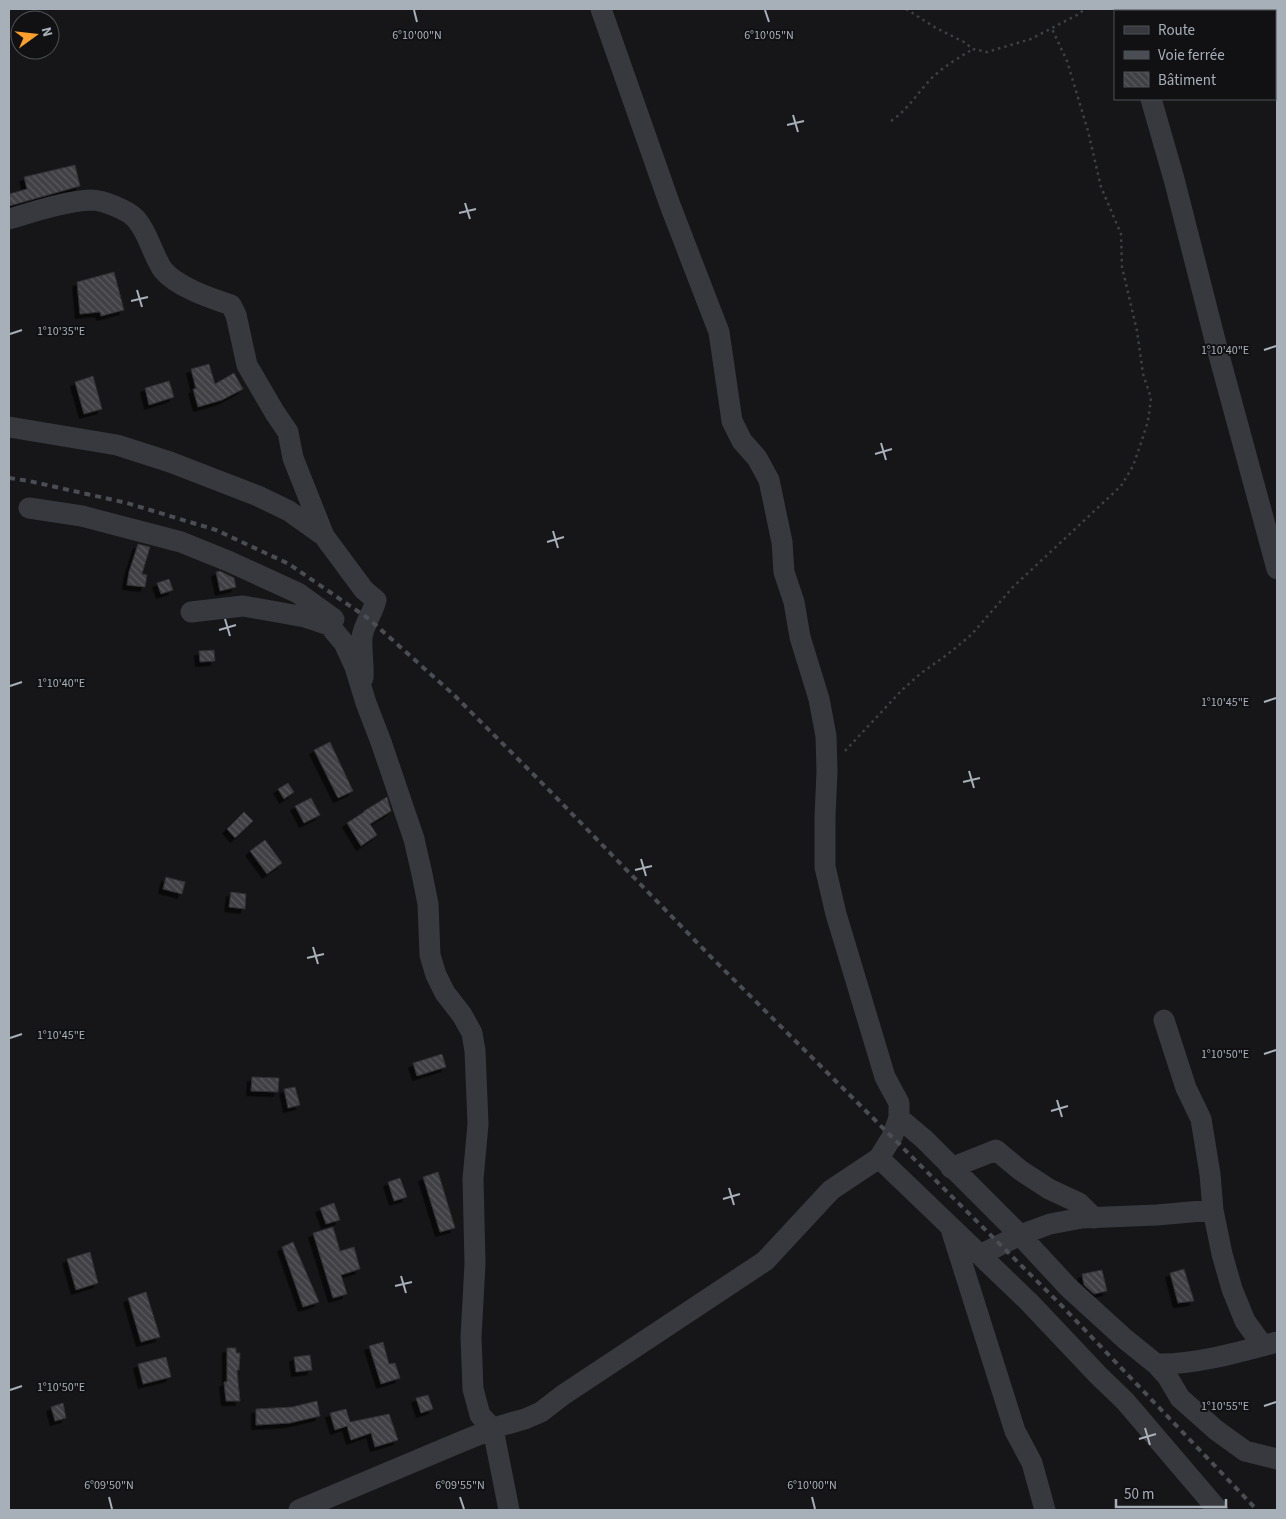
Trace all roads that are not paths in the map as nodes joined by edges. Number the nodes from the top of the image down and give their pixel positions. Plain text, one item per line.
1 (601, 9) edge
2 (1151, 100) edge
3 (9, 219) edge
4 (9, 427) edge
5 (29, 508) dead end
6 (324, 536) junction
7 (1277, 569) edge
8 (191, 612) dead end
9 (362, 636) junction
10 (362, 688) junction
11 (1164, 1020) dead end
12 (899, 1118) junction
13 (879, 1158) junction
14 (952, 1168) junction
15 (1213, 1210) junction
16 (1094, 1218) junction
17 (951, 1226) junction
18 (1020, 1235) junction
19 (980, 1255) junction
20 (1270, 1344) edge
21 (1156, 1364) junction
22 (493, 1429) junction
23 (1277, 1460) edge
24 (299, 1510) edge
25 (509, 1510) edge
26 (1045, 1510) edge
27 (1218, 1510) edge

1 - 12 street
2 - 7 street
3 - 6 street
4 - 6 street
5 - 9 street
6 - 9 street
8 - 10 street
9 - 10 street
10 - 22 street
11 - 15 street
12 - 13 street
12 - 14 street
13 - 17 street
13 - 22 street
14 - 16 street
14 - 18 street
15 - 16 street
15 - 20 street
16 - 18 street
17 - 19 street
17 - 26 street
18 - 19 street
18 - 21 street
19 - 27 street
20 - 21 street
21 - 23 street
22 - 24 street
22 - 25 street

